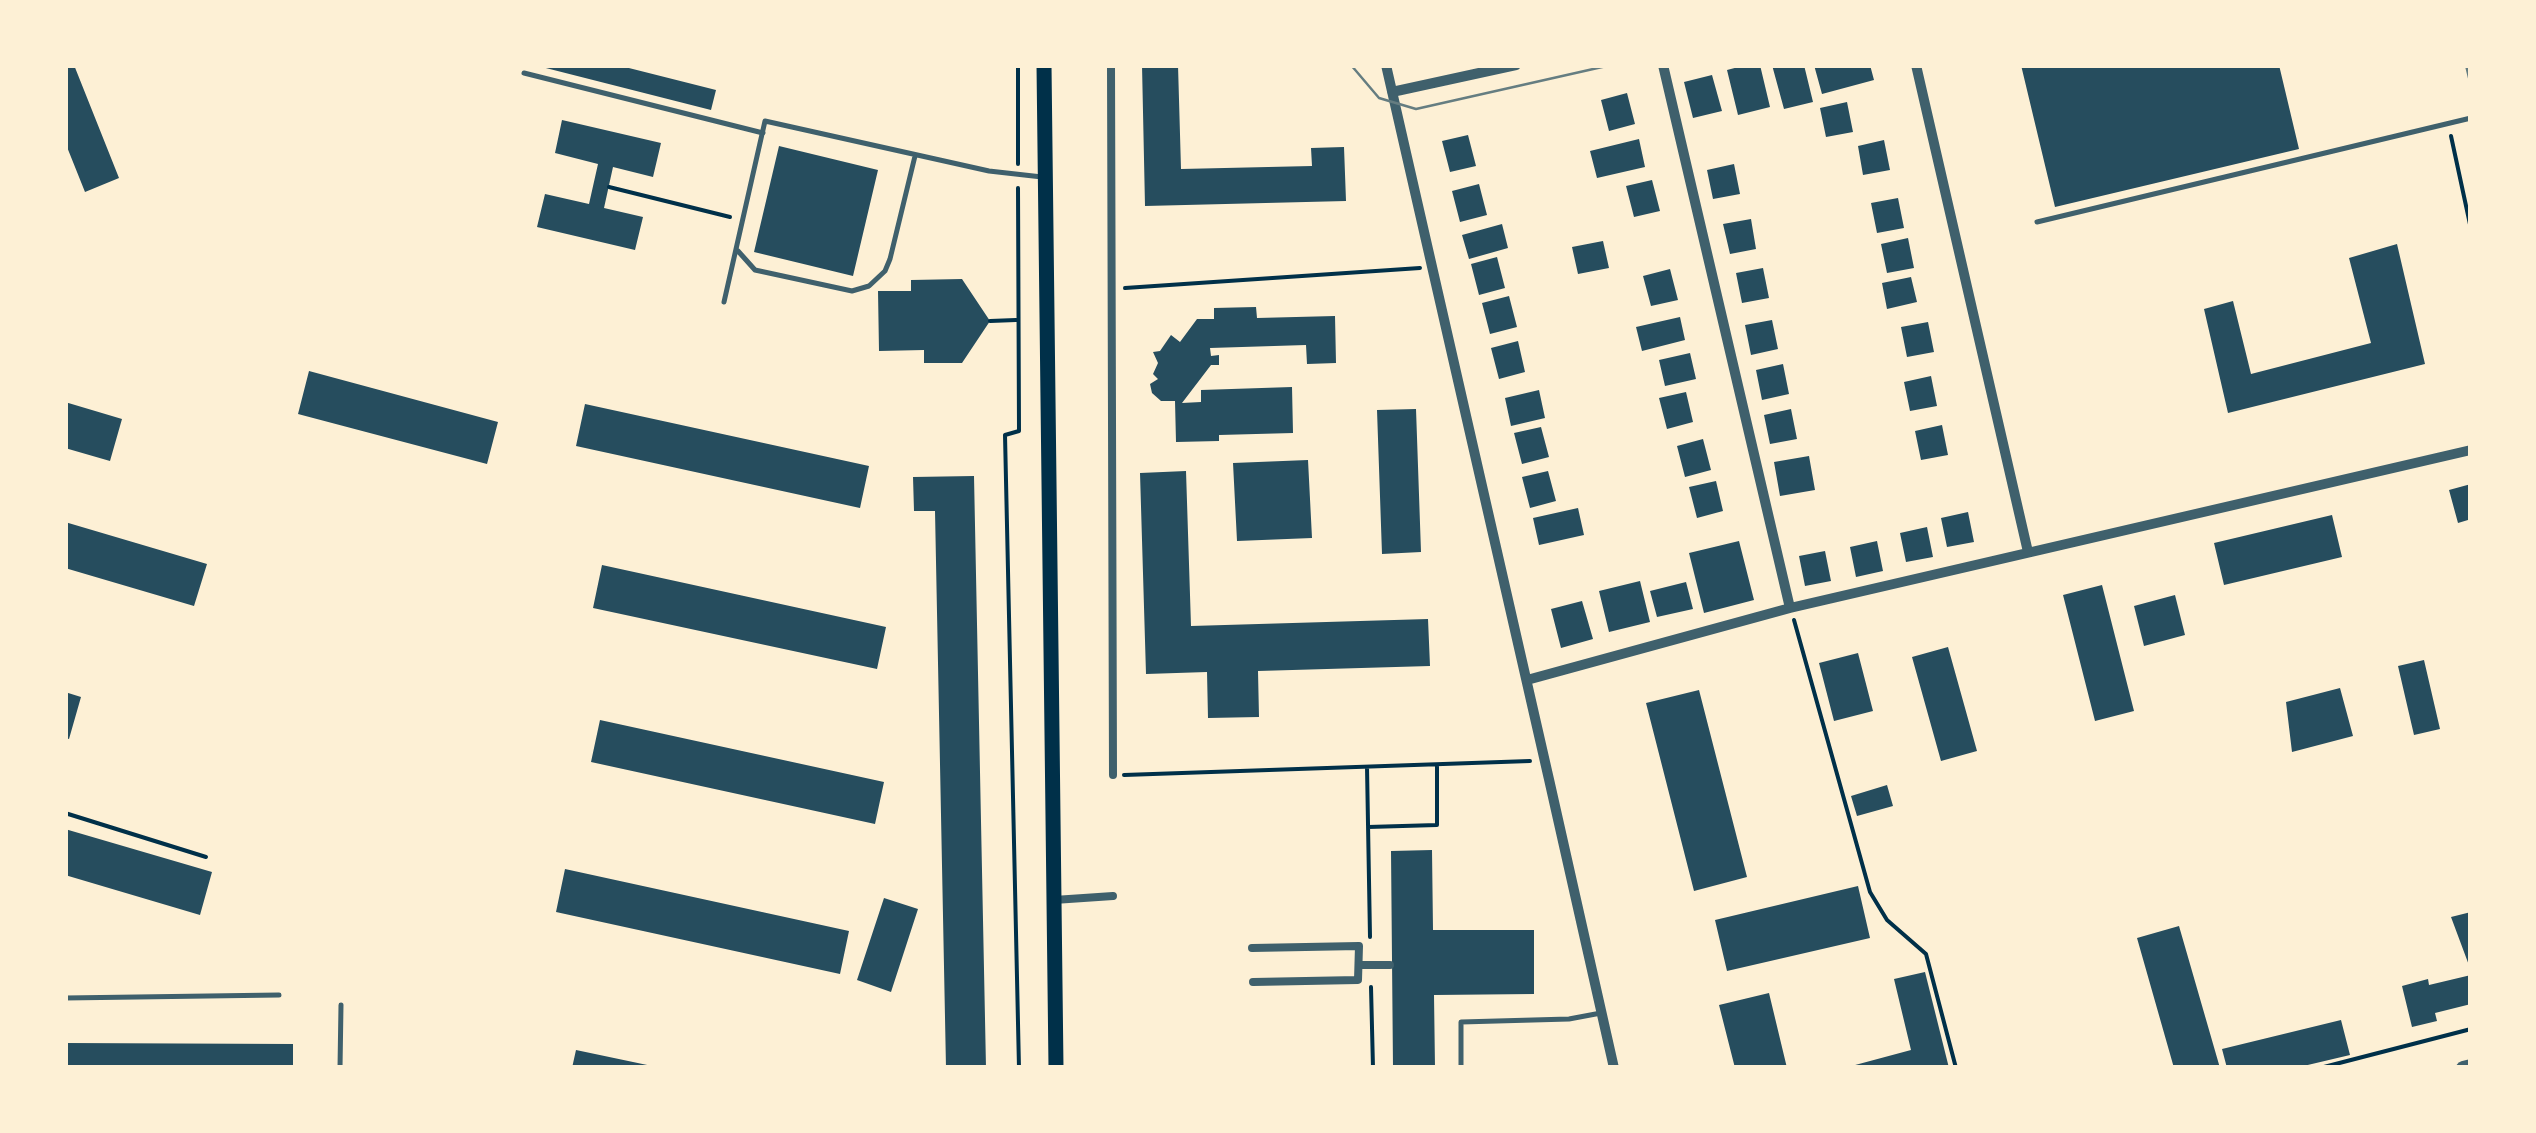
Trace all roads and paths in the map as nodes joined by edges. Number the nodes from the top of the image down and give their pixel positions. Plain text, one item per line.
1 (1018, 65) edge
2 (1044, 65) edge
3 (1111, 65) edge
4 (1386, 65) edge
5 (1516, 65) edge
6 (1663, 65) edge
7 (1916, 65) edge
8 (524, 73) dead end
9 (1392, 92) junction
10 (2471, 118) edge
11 (2448, 124) junction
12 (763, 133) junction
13 (916, 155) junction
14 (1018, 174) junction
15 (1045, 177) junction
16 (609, 187) dead end
17 (742, 220) junction
18 (2037, 222) dead end
19 (2471, 229) edge
20 (736, 248) junction
21 (1434, 267) junction
22 (1112, 289) junction
23 (724, 302) dead end
24 (1017, 320) junction
25 (990, 321) dead end
26 (2471, 450) edge
27 (2028, 552) junction
28 (1790, 608) junction
29 (1526, 680) junction
30 (1544, 758) junction
31 (1437, 765) junction
32 (1367, 767) junction
33 (1114, 775) joint
34 (65, 813) edge
35 (1368, 827) junction
36 (206, 857) dead end
37 (1113, 896) dead end
38 (1054, 900) junction
39 (1252, 948) dead end
40 (1359, 965) junction
41 (1371, 965) junction
42 (1390, 965) dead end
43 (1252, 982) dead end
44 (279, 995) dead end
45 (65, 998) edge
46 (341, 1005) dead end
47 (1602, 1013) junction
48 (2471, 1029) edge
49 (2471, 1066) edge
50 (340, 1068) edge
51 (1019, 1068) edge
52 (1056, 1068) edge
53 (1372, 1068) edge
54 (1461, 1068) edge
55 (1614, 1068) edge
56 (1956, 1068) edge
57 (2320, 1068) edge
58 (2463, 1068) edge

1 - 14 path
2 - 15 main road
3 - 22 street
4 - 9 street
5 - 9 street
6 - 28 street
7 - 27 street
8 - 12 lane
9 - 21 street
10 - 11 lane
11 - 18 lane
11 - 19 path
12 - 13 lane
12 - 17 lane
13 - 14 lane
13 - 20 lane
14 - 15 lane
14 - 24 path
15 - 38 main road
16 - 17 path
17 - 20 lane
20 - 23 lane
21 - 22 path
21 - 29 street
22 - 33 street
24 - 25 path
24 - 51 path
26 - 27 street
27 - 28 street
28 - 29 street
28 - 56 path
29 - 30 street
30 - 31 path
30 - 47 street
31 - 32 path
31 - 35 path
32 - 33 path
32 - 35 path
34 - 36 path
35 - 41 path
37 - 38 street
38 - 52 main road
39 - 40 street
40 - 41 street
40 - 43 street
41 - 42 street
41 - 53 path
44 - 45 lane
46 - 50 lane
47 - 54 lane
47 - 55 street
48 - 57 path
49 - 58 street

